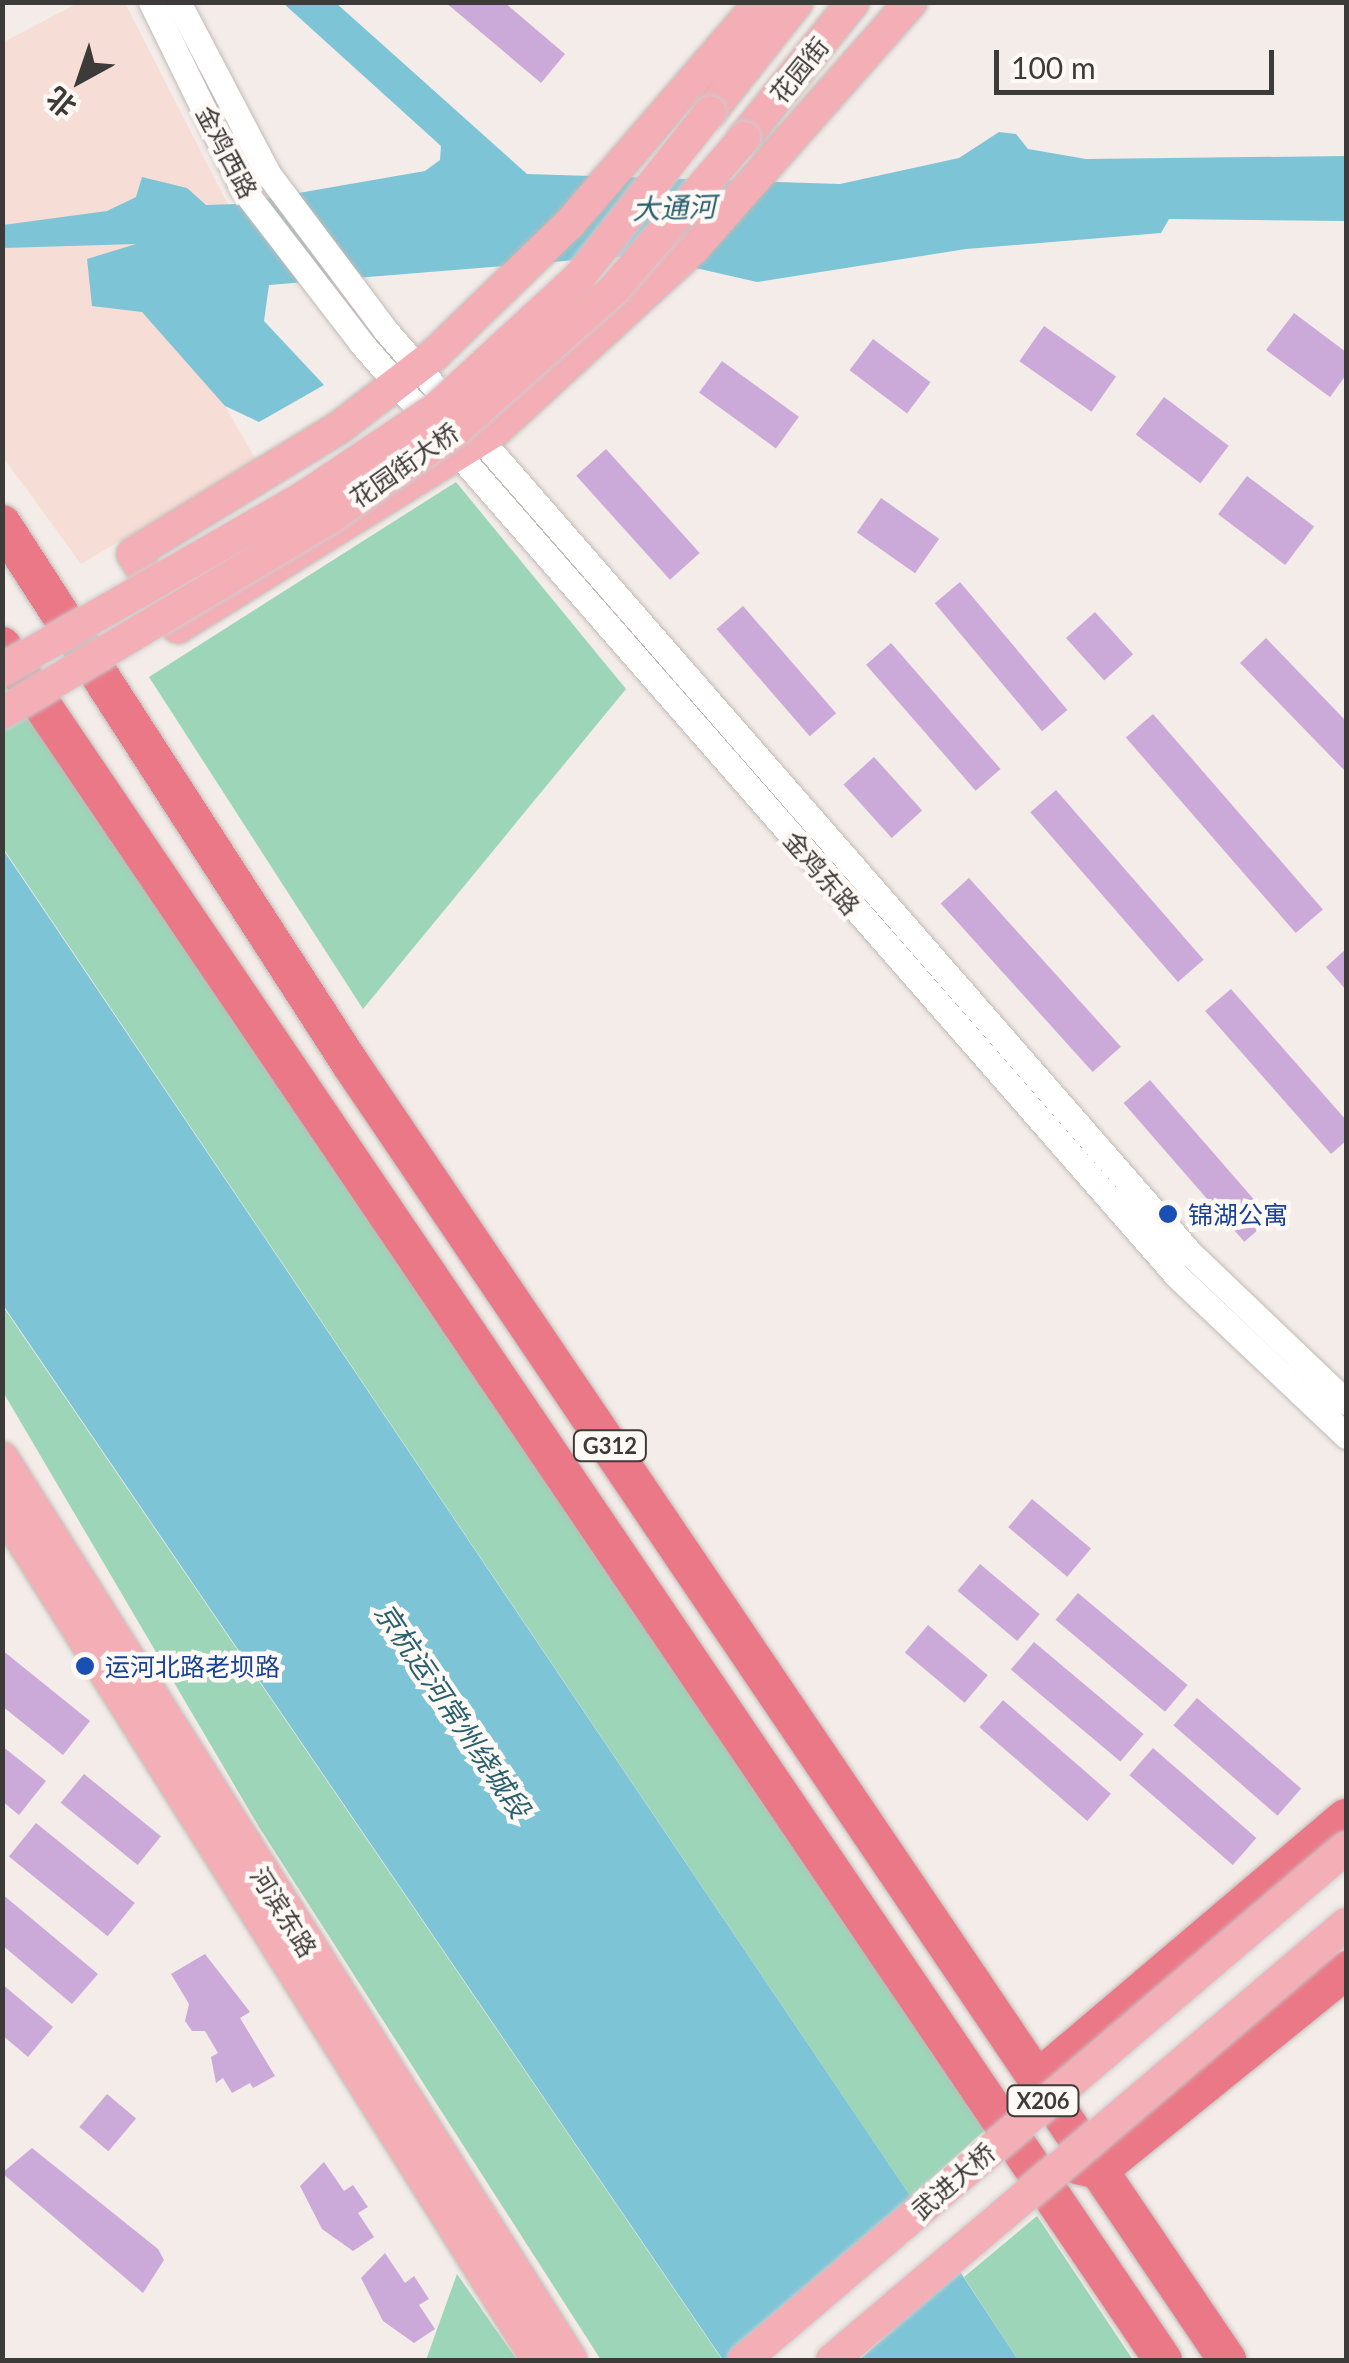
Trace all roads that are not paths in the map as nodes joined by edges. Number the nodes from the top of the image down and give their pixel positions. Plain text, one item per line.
1 (151, 2) edge
2 (178, 2) edge
3 (761, 2) edge
4 (798, 2) edge
5 (854, 2) edge
6 (911, 2) edge
7 (710, 112) joint
8 (744, 138) joint
9 (349, 285) joint
10 (319, 291) joint
11 (408, 376) junction
12 (470, 447) junction
13 (2, 524) edge
14 (2, 646) edge
15 (2, 670) edge
16 (2, 713) edge
17 (1346, 1402) edge
18 (1346, 1436) edge
19 (2, 1458) edge
20 (9, 1511) edge
21 (1346, 1818) edge
22 (1346, 1848) edge
23 (1346, 1924) edge
24 (1346, 1970) edge
25 (1039, 2078) junction
26 (1026, 2153) junction
27 (1099, 2170) junction
28 (538, 2360) edge
29 (571, 2360) edge
30 (744, 2360) edge
31 (832, 2360) edge
32 (1163, 2360) edge
33 (1227, 2360) edge

1 - 10 street, 金鸡西路
2 - 9 street, 金鸡西路
3 - 11 main road
4 - 7 main road, 花园街
5 - 8 main road, 花园街
6 - 12 main road
7 - 15 main road, 花园街大桥, bridge
8 - 16 main road, 花园街大桥, bridge
9 - 11 street, 金鸡东路
10 - 11 street, 金鸡东路
11 - 12 street, 金鸡东路
11 - 12 main road
12 - 17 street, 金鸡东路
12 - 18 street, 金鸡东路
13 - 25 highway, G312
14 - 26 highway, G312
19 - 20 main road, 河滨东路
20 - 28 main road, 河滨东路
20 - 29 main road, 河滨东路
21 - 25 highway
22 - 30 main road, 武进大桥 / X206, bridge
23 - 31 main road, X206, bridge
24 - 27 highway
25 - 26 highway
25 - 27 highway, G312
26 - 27 highway
26 - 32 highway, G312
27 - 33 highway, G312

